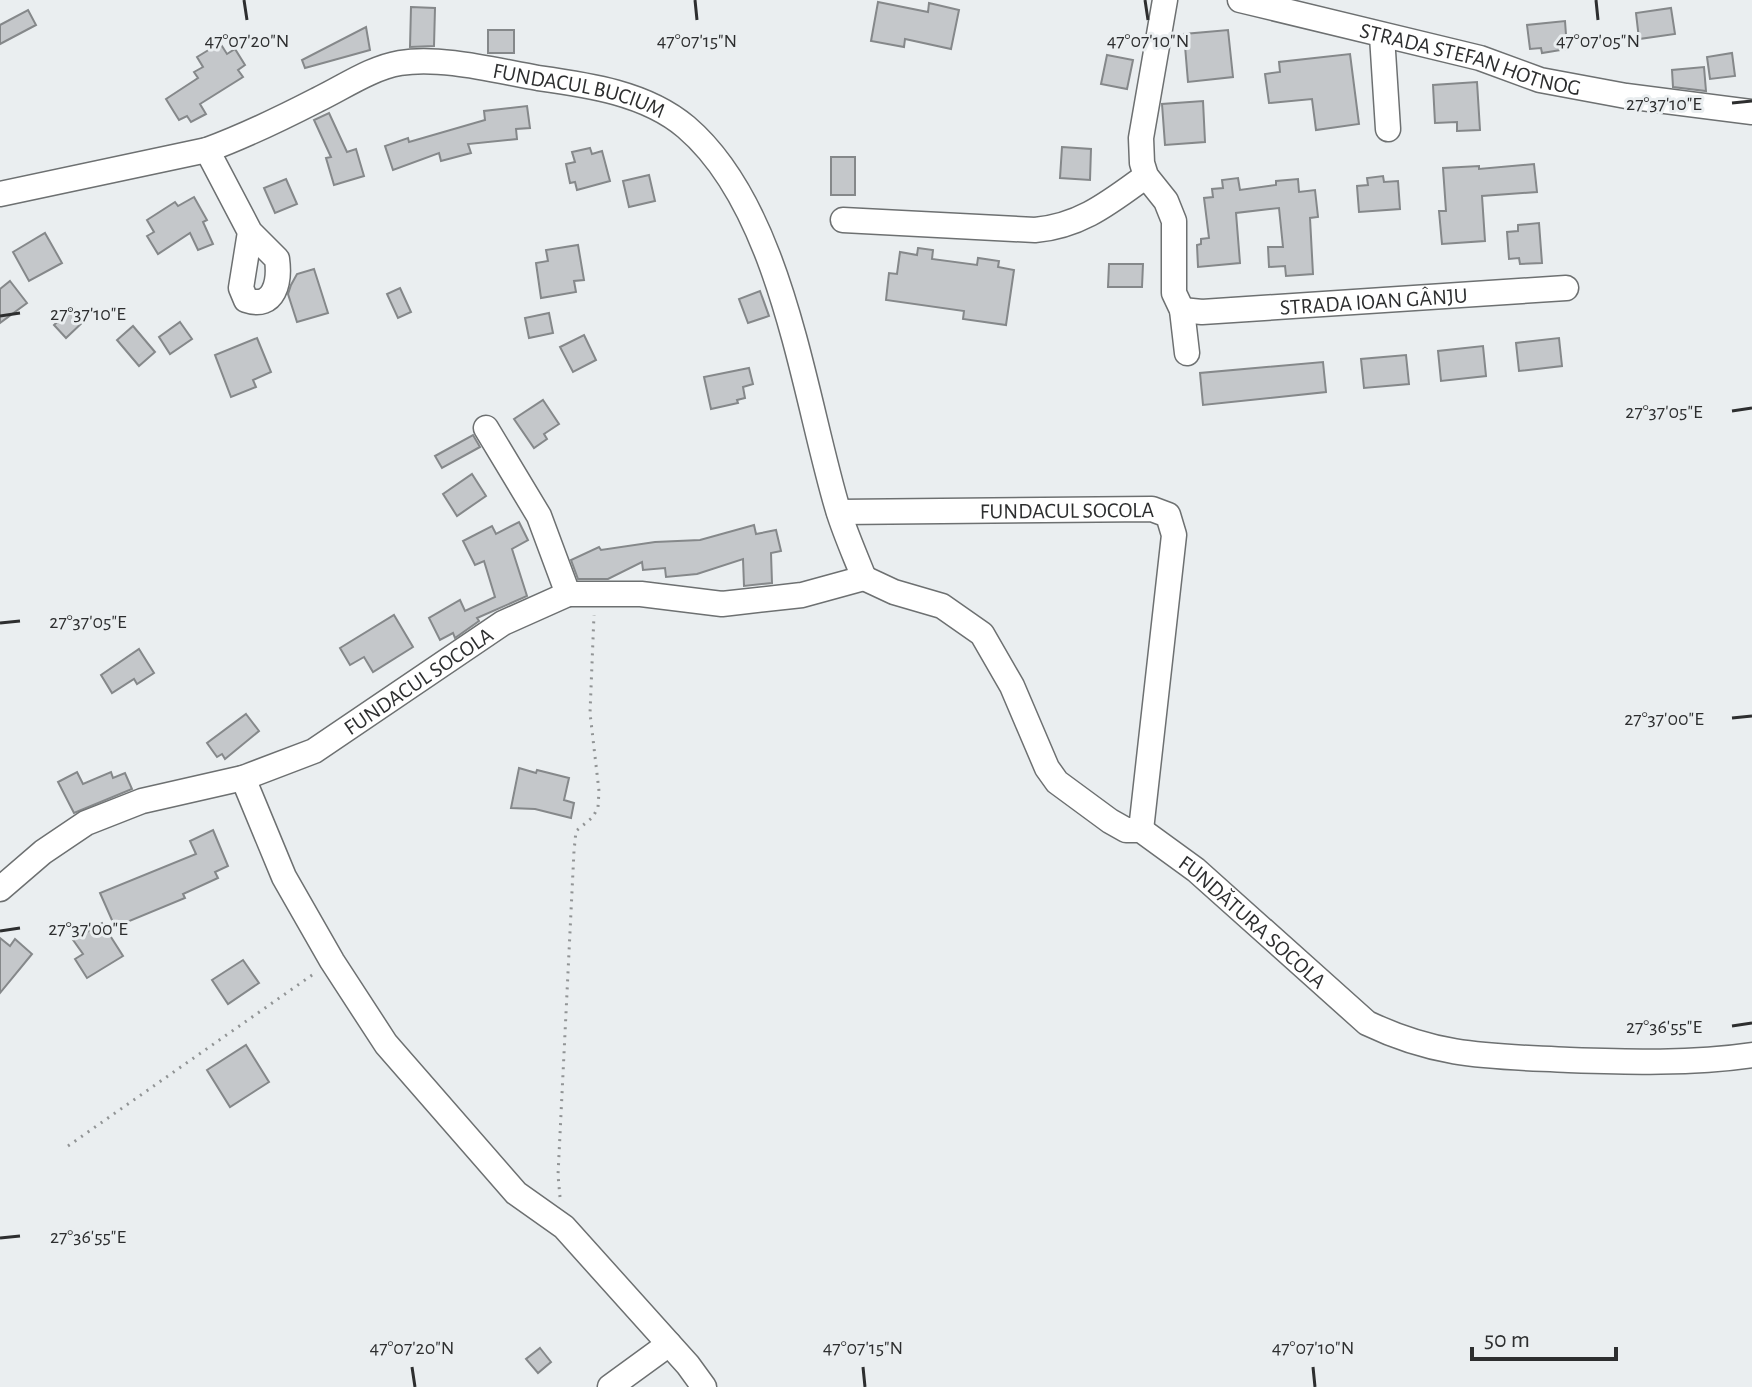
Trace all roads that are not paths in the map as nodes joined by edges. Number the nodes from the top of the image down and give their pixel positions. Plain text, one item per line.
1 (1165, 0) edge
2 (1240, 0) edge
3 (1382, 36) junction
4 (1752, 112) edge
5 (1388, 129) dead end
6 (207, 150) junction
7 (1146, 176) junction
8 (0, 194) edge
9 (843, 220) dead end
10 (250, 232) dead end
11 (1566, 288) dead end
12 (1182, 310) junction
13 (1187, 353) dead end
14 (486, 428) dead end
15 (839, 512) junction
16 (864, 578) junction
17 (568, 594) junction
18 (243, 778) junction
19 (1141, 830) junction
20 (0, 889) edge
21 (1752, 1055) edge
22 (669, 1344) junction
23 (610, 1387) edge
24 (704, 1387) edge

1 - 7 street
2 - 3 street, STRADA STEFAN HOTNOG
3 - 4 street, STRADA STEFAN HOTNOG
3 - 5 street
6 - 8 street, FUNDACUL BUCIUM
6 - 10 street
6 - 15 street, FUNDACUL BUCIUM
7 - 9 street
7 - 12 street
11 - 12 street, STRADA IOAN GÂNJU
12 - 13 street
14 - 17 street
15 - 16 street, FUNDACUL BUCIUM
15 - 19 street, FUNDACUL SOCOLA
16 - 17 street, FUNDACUL SOCOLA
16 - 19 street, FUNDĂTURA SOCOLA
17 - 18 street, FUNDACUL SOCOLA
18 - 20 street, FUNDACUL SOCOLA
18 - 22 street
19 - 21 street, FUNDĂTURA SOCOLA
22 - 23 street
22 - 24 street

